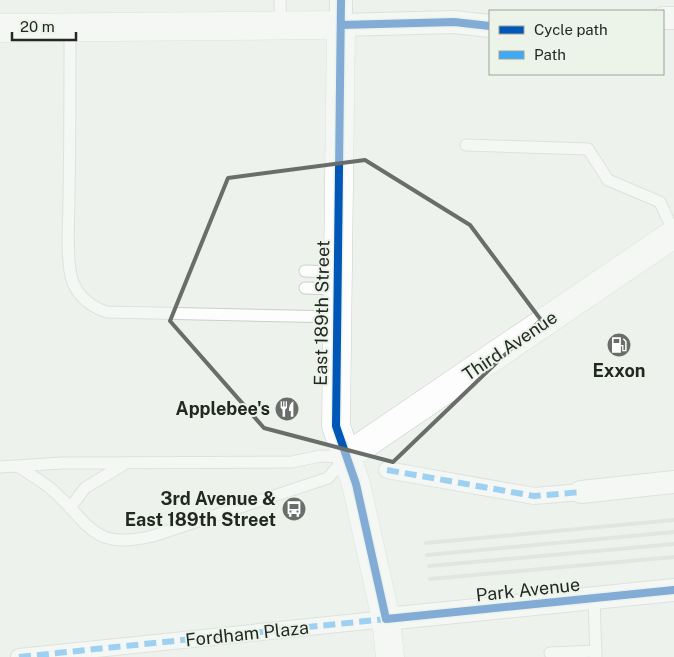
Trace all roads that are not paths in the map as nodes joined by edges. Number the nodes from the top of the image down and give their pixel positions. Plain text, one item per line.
1 (280, 13) edge
2 (341, 13) edge
3 (489, 26) edge
4 (0, 28) edge
5 (70, 28) junction
6 (466, 145) dead end
7 (674, 233) edge
8 (305, 271) dead end
9 (337, 280) junction
10 (306, 288) dead end
11 (337, 317) junction
12 (346, 458) junction
13 (124, 464) junction
14 (17, 466) junction
15 (0, 467) edge
16 (387, 470) dead end
17 (674, 482) edge
18 (581, 492) joint
19 (70, 508) junction
20 (674, 590) edge
21 (594, 598) junction
22 (386, 619) junction
23 (550, 653) dead end
24 (596, 654) edge
25 (19, 657) edge
26 (390, 657) edge

1 - 2 main road
1 - 5 main road
2 - 3 street
2 - 9 main road, East 189th Street
4 - 5 main road
5 - 11 lane
6 - 7 lane
7 - 12 main road, Third Avenue
8 - 9 lane
9 - 10 lane
9 - 11 main road, East 189th Street
11 - 12 main road, East 189th Street
12 - 13 lane
12 - 19 lane, Third Avenue
12 - 22 main road, East 189th Street
13 - 14 lane
13 - 19 lane
14 - 15 lane
14 - 19 lane, Third Avenue
16 - 18 street
17 - 18 street
20 - 21 street, Park Avenue
21 - 22 street, Park Avenue
21 - 24 lane
22 - 25 street, Fordham Plaza
22 - 26 main road, East 189th Street
23 - 24 lane

